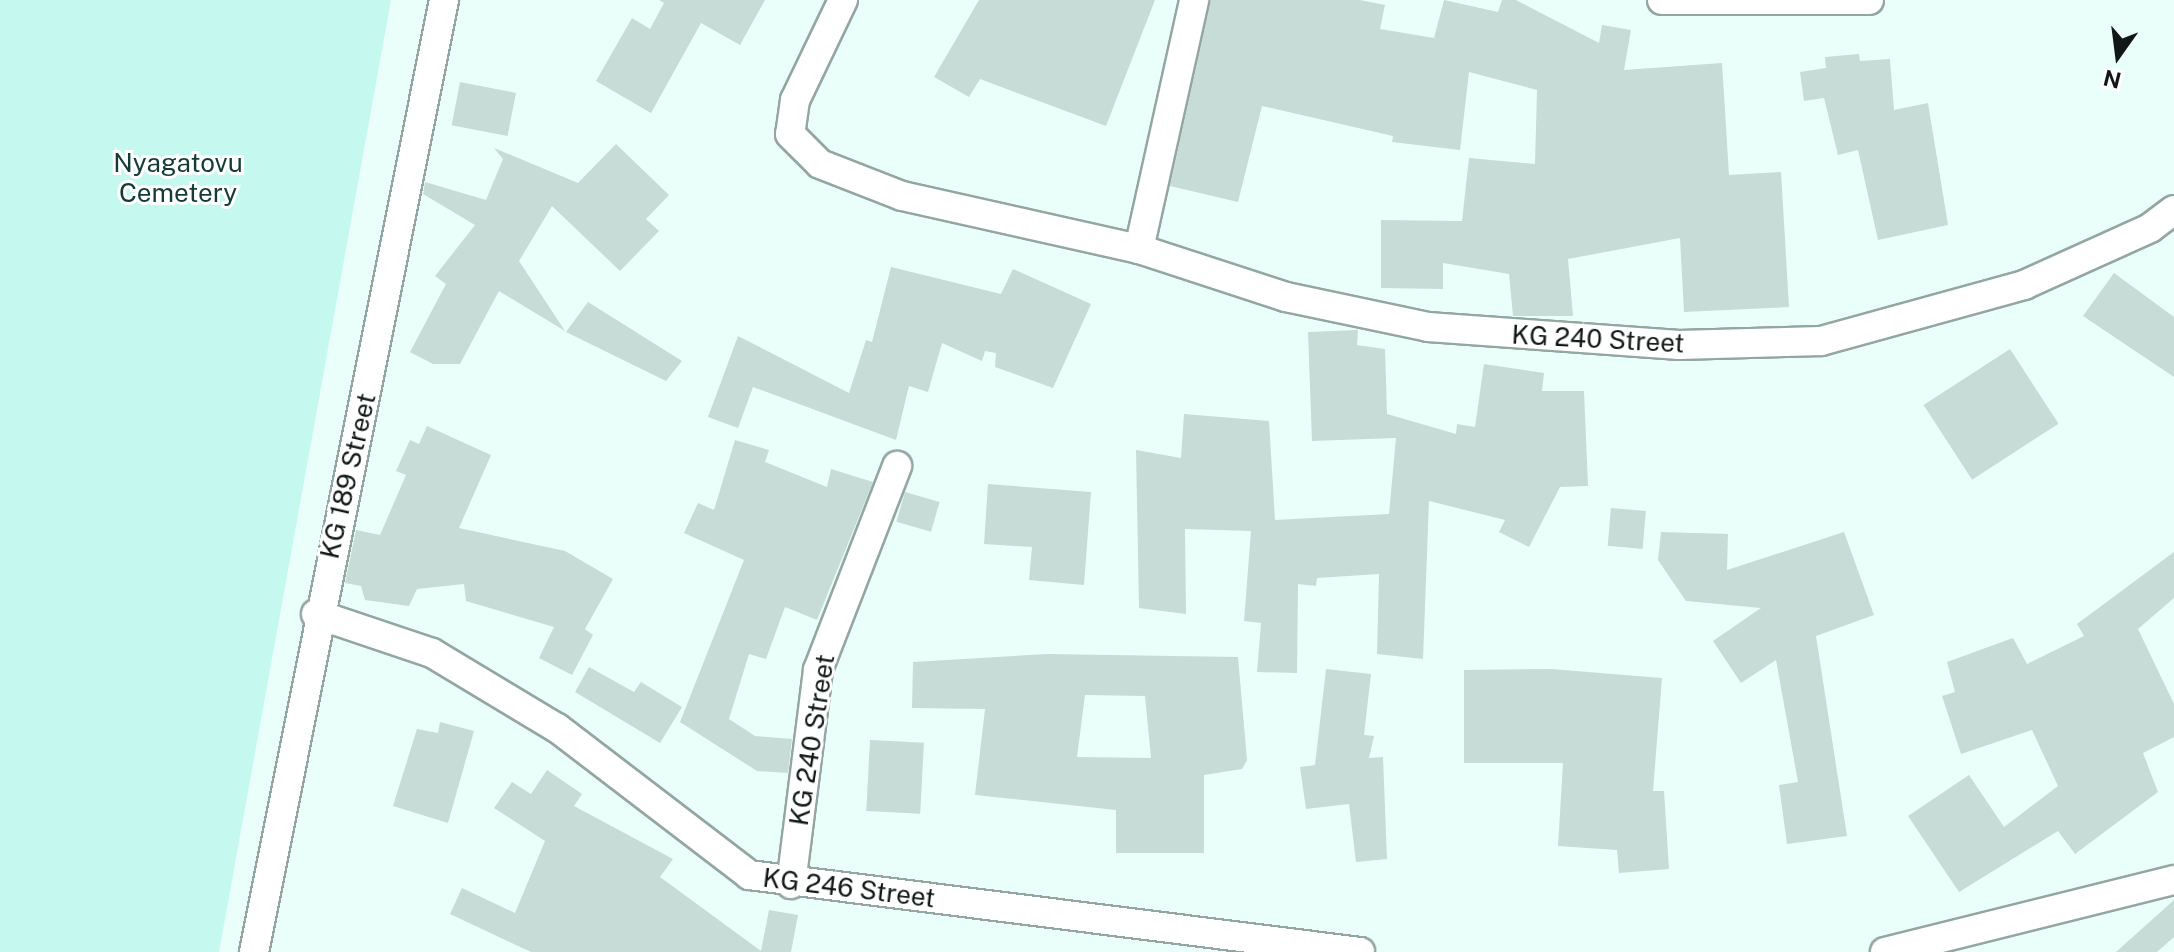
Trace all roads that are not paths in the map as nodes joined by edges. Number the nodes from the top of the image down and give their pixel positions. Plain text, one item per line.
1 (444, 0) edge
2 (843, 0) edge
3 (1194, 0) edge
4 (1662, 0) edge
5 (1869, 0) edge
6 (2174, 210) edge
7 (1139, 249) junction
8 (897, 466) dead end
9 (316, 614) junction
10 (2174, 880) edge
11 (791, 884) junction
12 (254, 952) edge
13 (1360, 952) edge
14 (1885, 952) edge

1 - 9 street, KG 189 Street
2 - 7 street, KG 240 Street
3 - 7 street
4 - 5 street
6 - 7 street, KG 240 Street
8 - 11 street, KG 240 Street
9 - 11 street, KG 246 Street
9 - 12 street, KG 189 Street
10 - 14 street
11 - 13 street, KG 246 Street

